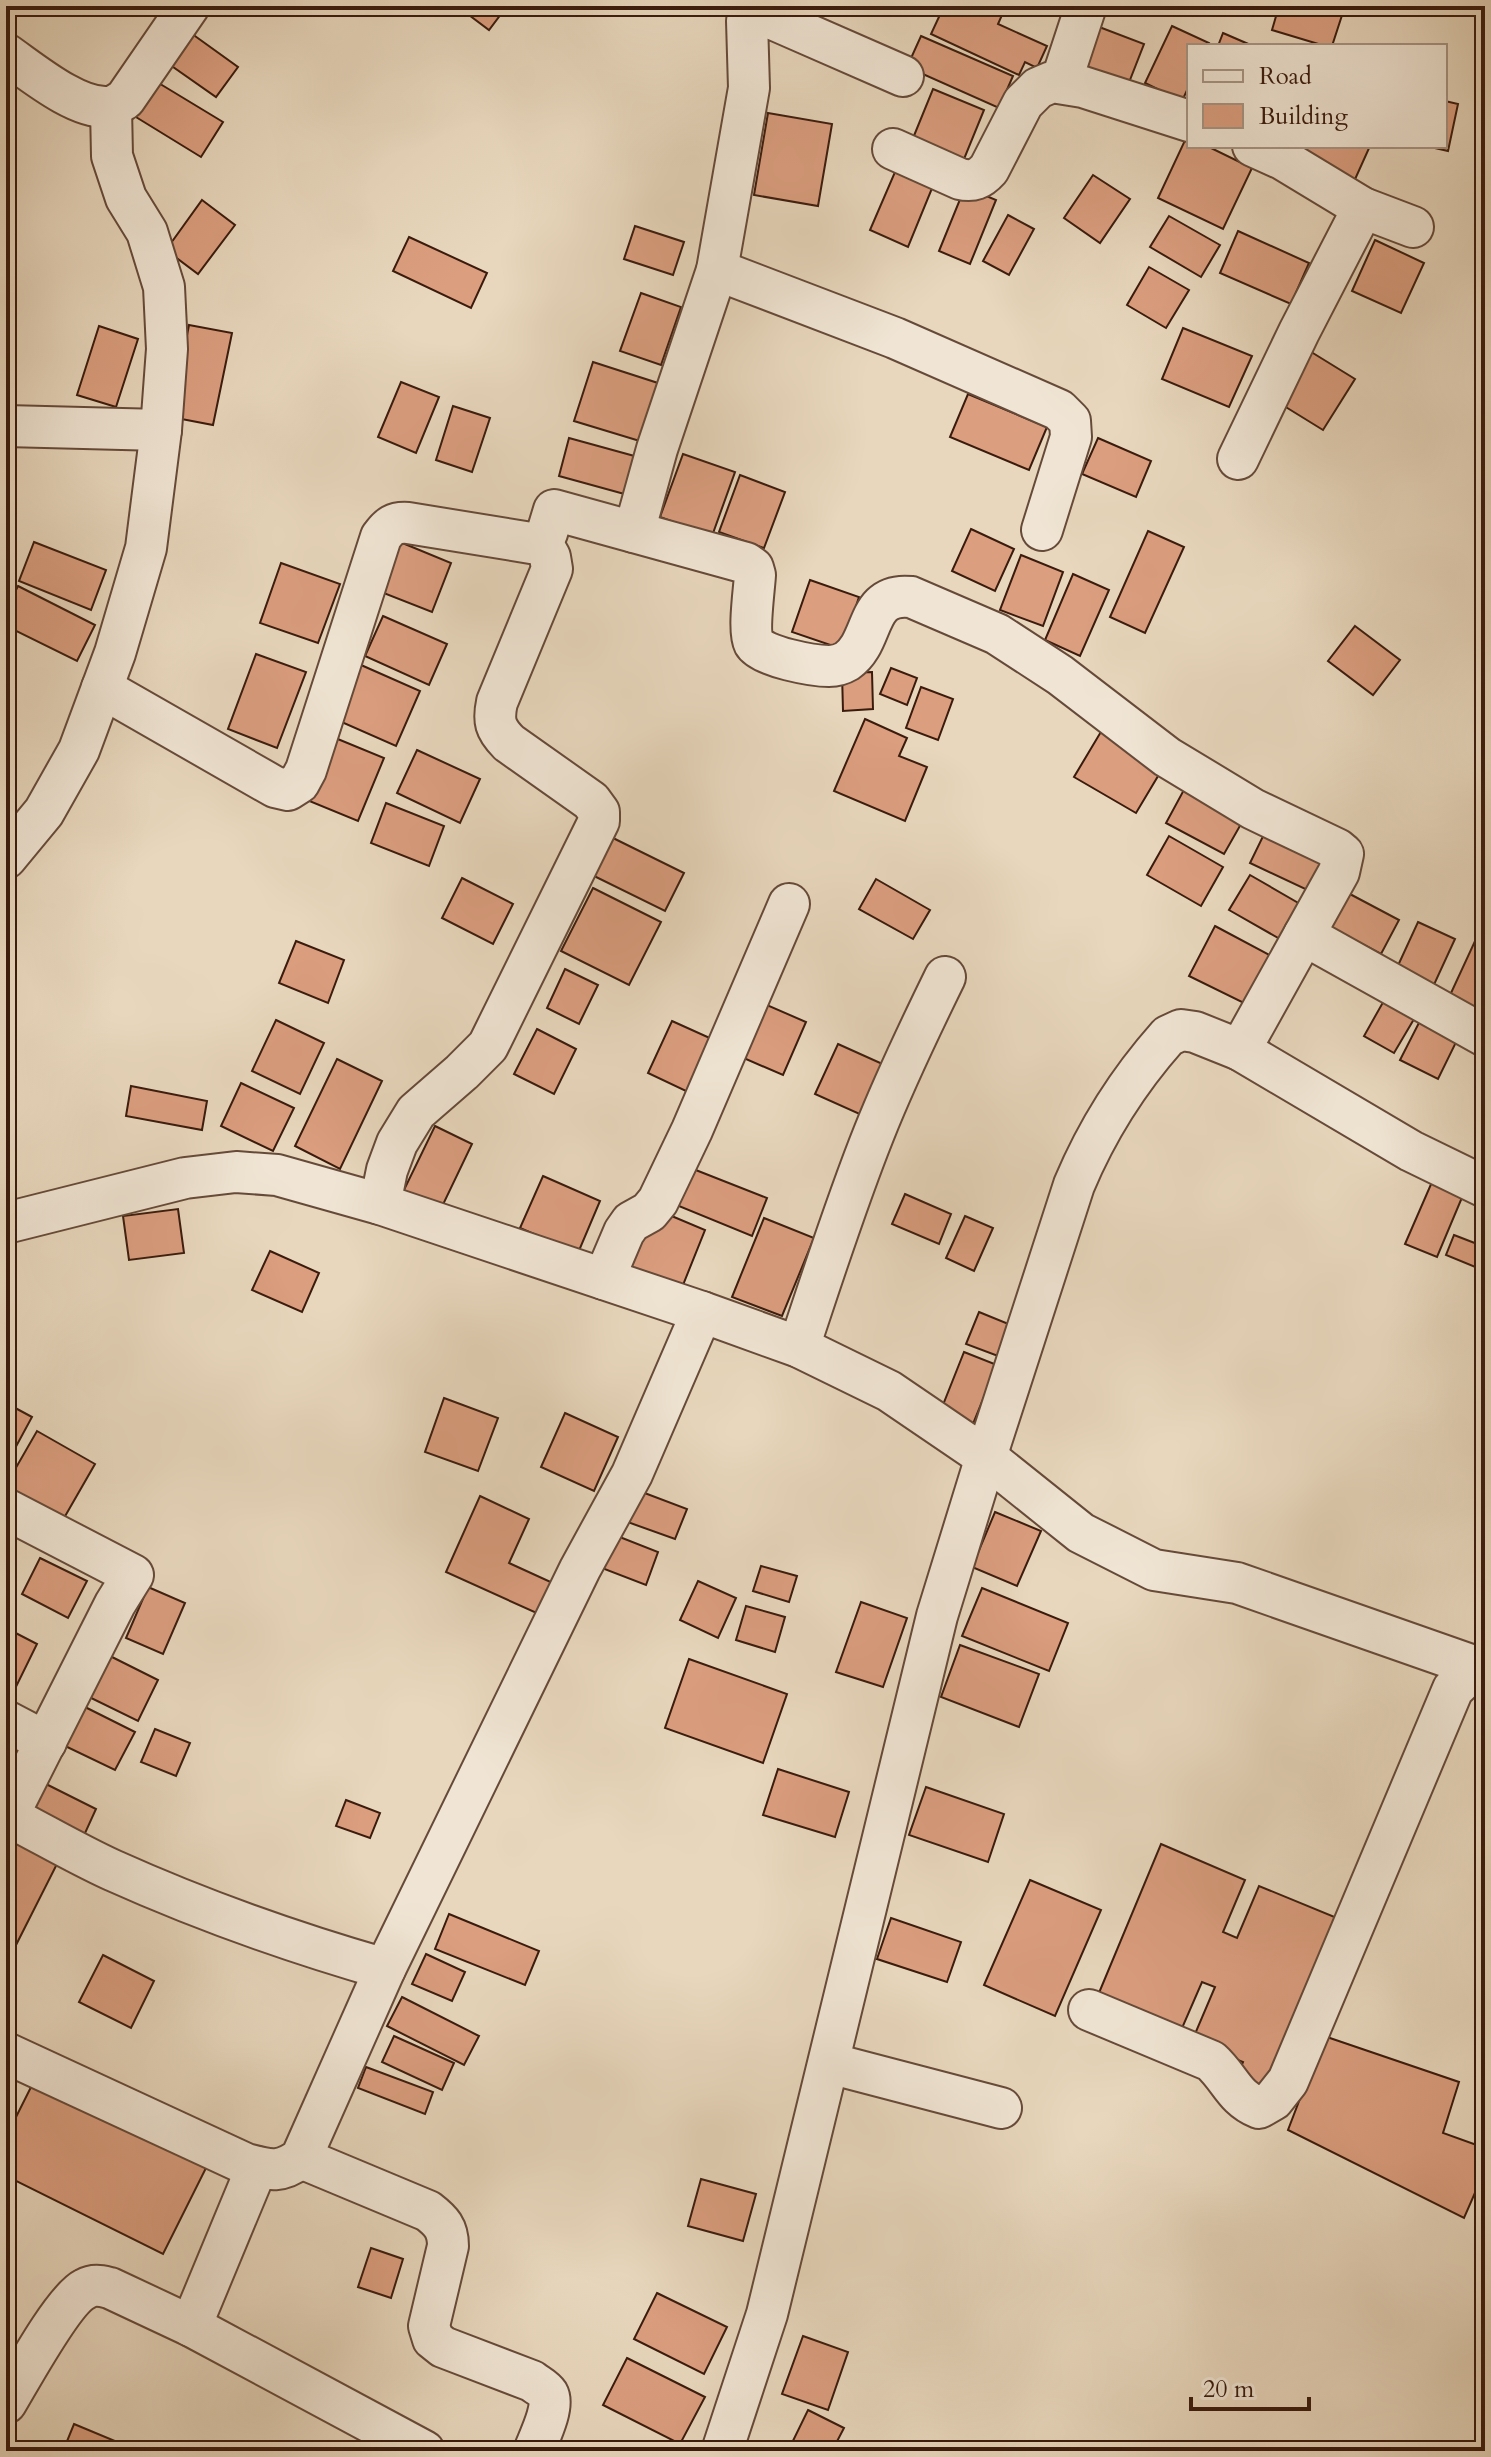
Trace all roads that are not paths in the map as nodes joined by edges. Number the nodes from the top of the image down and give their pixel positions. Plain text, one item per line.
1 (189, 6) edge
2 (1086, 6) edge
3 (6, 54) edge
4 (903, 76) dead end
5 (1061, 82) junction
6 (111, 108) junction
7 (1187, 120) edge
8 (1257, 148) edge
9 (893, 149) dead end
10 (1363, 208) junction
11 (1413, 227) dead end
12 (717, 270) junction
13 (6, 426) edge
14 (161, 430) junction
15 (1238, 459) dead end
16 (1042, 530) dead end
17 (634, 532) junction
18 (541, 541) junction
19 (102, 688) junction
20 (6, 858) edge
21 (789, 904) dead end
22 (1304, 935) junction
23 (945, 977) dead end
24 (1485, 1036) edge
25 (1240, 1050) junction
26 (1485, 1187) edge
27 (380, 1204) junction
28 (6, 1223) edge
29 (604, 1279) junction
30 (702, 1312) junction
31 (799, 1347) junction
32 (986, 1457) junction
33 (6, 1509) edge
34 (1480, 1669) edge
35 (6, 1721) edge
36 (46, 1742) junction
37 (7, 1818) edge
38 (385, 1969) junction
39 (1089, 2010) dead end
40 (6, 2053) edge
41 (829, 2063) junction
42 (1001, 2108) dead end
43 (301, 2158) junction
44 (257, 2167) junction
45 (191, 2326) junction
46 (6, 2403) edge
47 (424, 2451) edge
48 (534, 2451) edge
49 (722, 2451) edge

1 - 6 street
2 - 5 street
3 - 6 street
4 - 12 street
5 - 7 street
5 - 9 street
6 - 14 street
8 - 10 street
10 - 11 street
10 - 15 street
12 - 16 street
12 - 17 street
13 - 14 street
14 - 19 street
17 - 18 street
17 - 22 street
18 - 19 street
18 - 27 street
19 - 20 street
21 - 29 street
22 - 24 street
22 - 25 street
23 - 31 street
25 - 26 street
25 - 32 street
27 - 28 street
27 - 29 street
29 - 30 street
30 - 31 street
30 - 38 street
31 - 32 street
32 - 34 street
32 - 41 street
33 - 36 street
34 - 39 street
35 - 36 street
36 - 37 street
37 - 38 street
38 - 43 street
40 - 44 street
41 - 42 street
41 - 49 street
43 - 44 street
43 - 48 street
44 - 45 street
45 - 46 street
45 - 47 street

